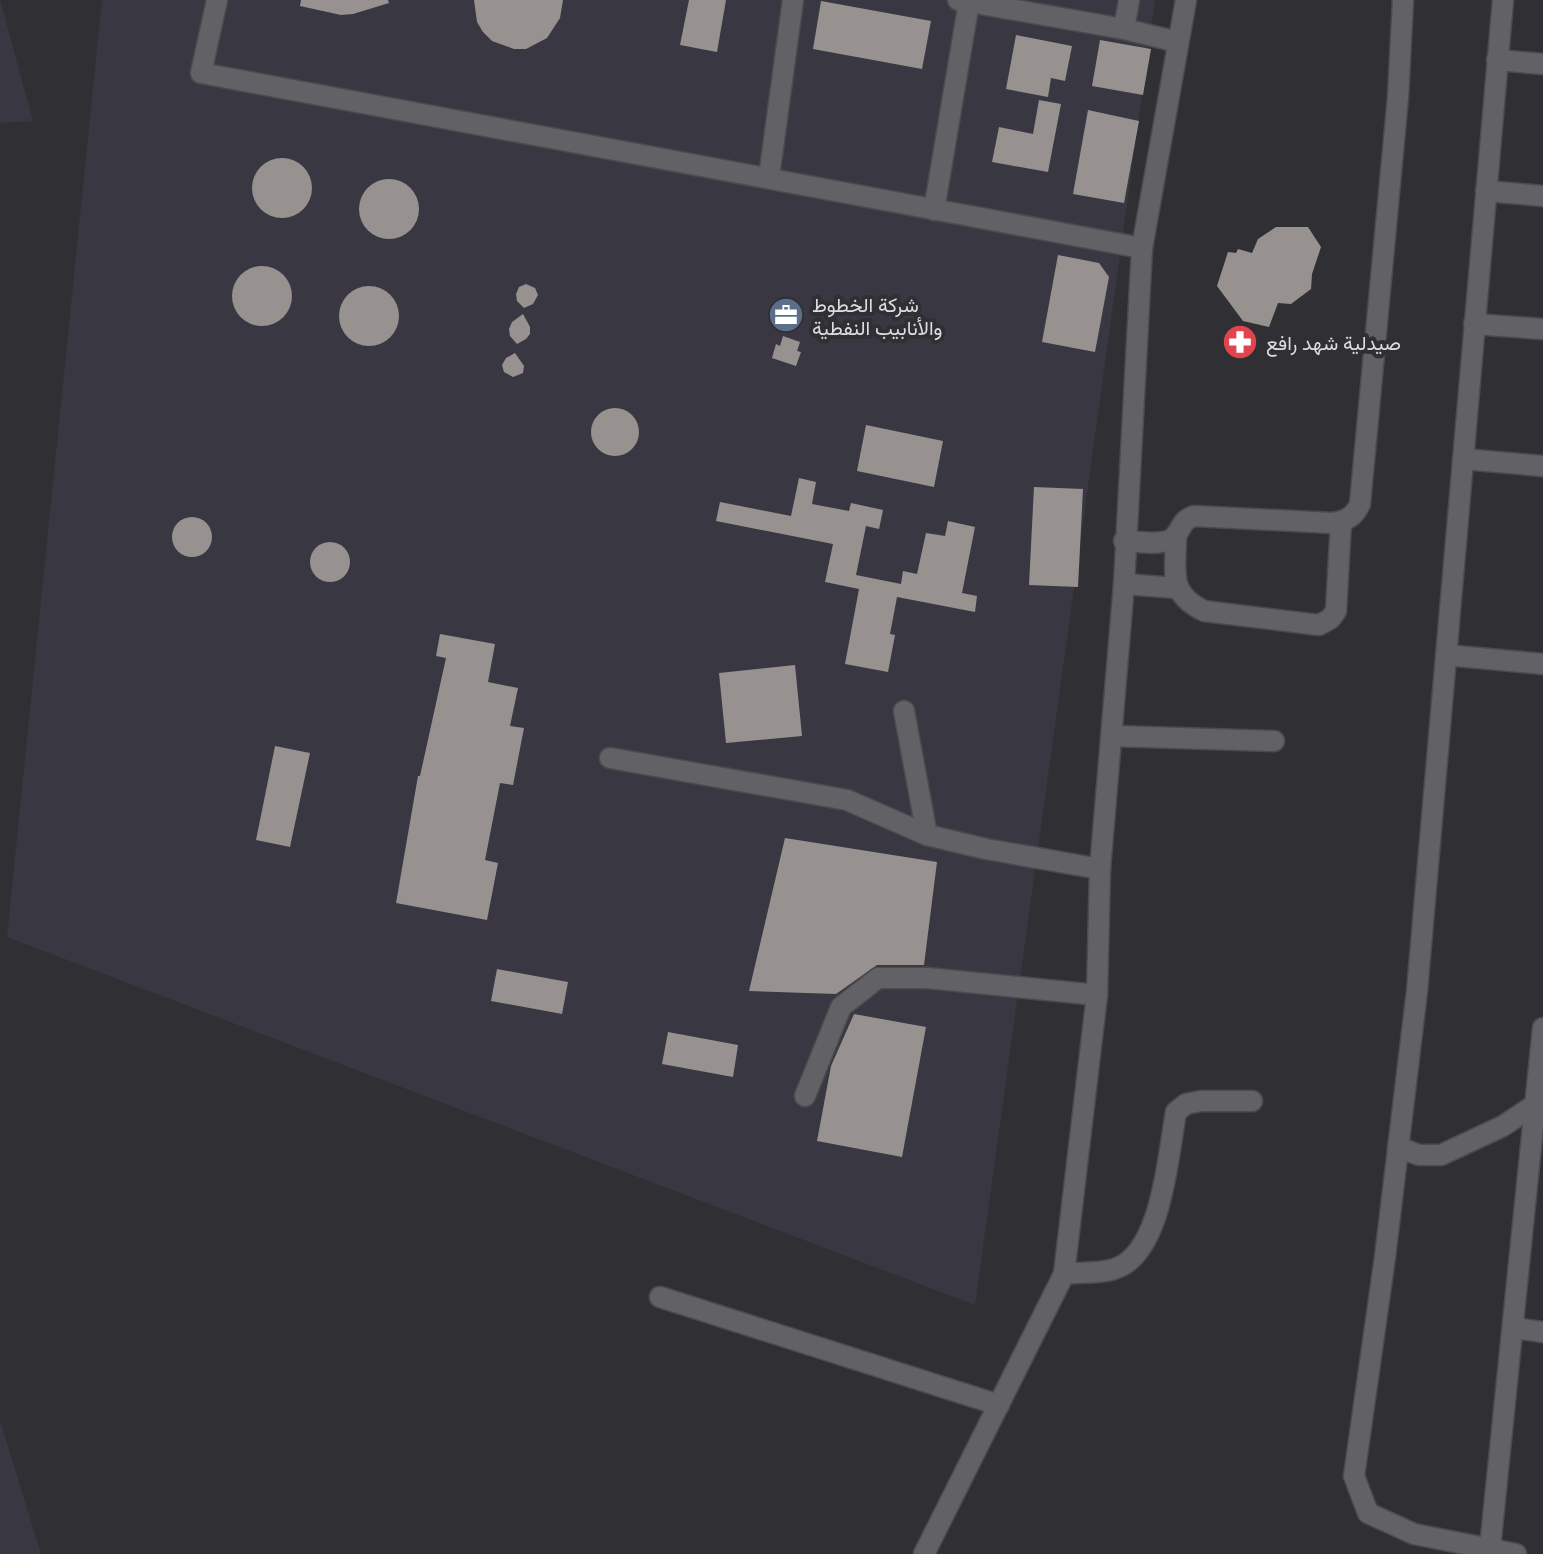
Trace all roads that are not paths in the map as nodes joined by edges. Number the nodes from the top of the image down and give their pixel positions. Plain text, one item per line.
1 (217, 0) edge
2 (793, 0) edge
3 (1129, 0) edge
4 (1186, 0) edge
5 (1403, 0) edge
6 (1503, 0) edge
7 (963, 1) edge
8 (1124, 29) junction
9 (1178, 42) junction
10 (1497, 60) junction
11 (1543, 64) edge
12 (769, 177) junction
13 (1486, 191) junction
14 (1543, 196) edge
15 (934, 210) junction
16 (1142, 248) junction
17 (1474, 324) junction
18 (1543, 329) edge
19 (1463, 459) junction
20 (1543, 466) edge
21 (1341, 522) junction
22 (1176, 535) junction
23 (1124, 541) junction
24 (1124, 584) junction
25 (1176, 588) junction
26 (1446, 655) junction
27 (1543, 664) edge
28 (904, 711) dead end
29 (1113, 736) junction
30 (1274, 741) dead end
31 (610, 758) dead end
32 (927, 835) junction
33 (1100, 869) junction
34 (1097, 995) junction
35 (1543, 1028) edge
36 (805, 1096) dead end
37 (1252, 1101) dead end
38 (1539, 1102) edge
39 (1398, 1147) junction
40 (1064, 1274) junction
41 (660, 1297) dead end
42 (1514, 1328) junction
43 (1543, 1332) edge
44 (999, 1405) junction
45 (1490, 1548) junction
46 (924, 1554) edge
47 (1516, 1554) edge

1 - 12 street
2 - 12 street
3 - 8 street
4 - 9 street
5 - 21 street
6 - 10 street
7 - 8 street
7 - 15 street
8 - 9 street
9 - 16 street
10 - 11 street
10 - 13 street
12 - 15 street
13 - 14 street
13 - 17 street
15 - 16 street
16 - 23 street
17 - 18 street
17 - 19 street
19 - 20 street
19 - 26 street
21 - 22 street
21 - 25 street
22 - 23 street
22 - 25 street
23 - 24 street
24 - 25 street
24 - 29 street
26 - 27 street
26 - 39 street
28 - 32 street
29 - 30 street
29 - 33 street
31 - 32 street
32 - 33 street
33 - 34 street
34 - 36 street
34 - 40 street
35 - 38 street
37 - 40 street
38 - 39 street
38 - 42 street
39 - 45 street
40 - 44 street
41 - 44 street
42 - 43 street
42 - 45 street
44 - 46 street
45 - 47 street

